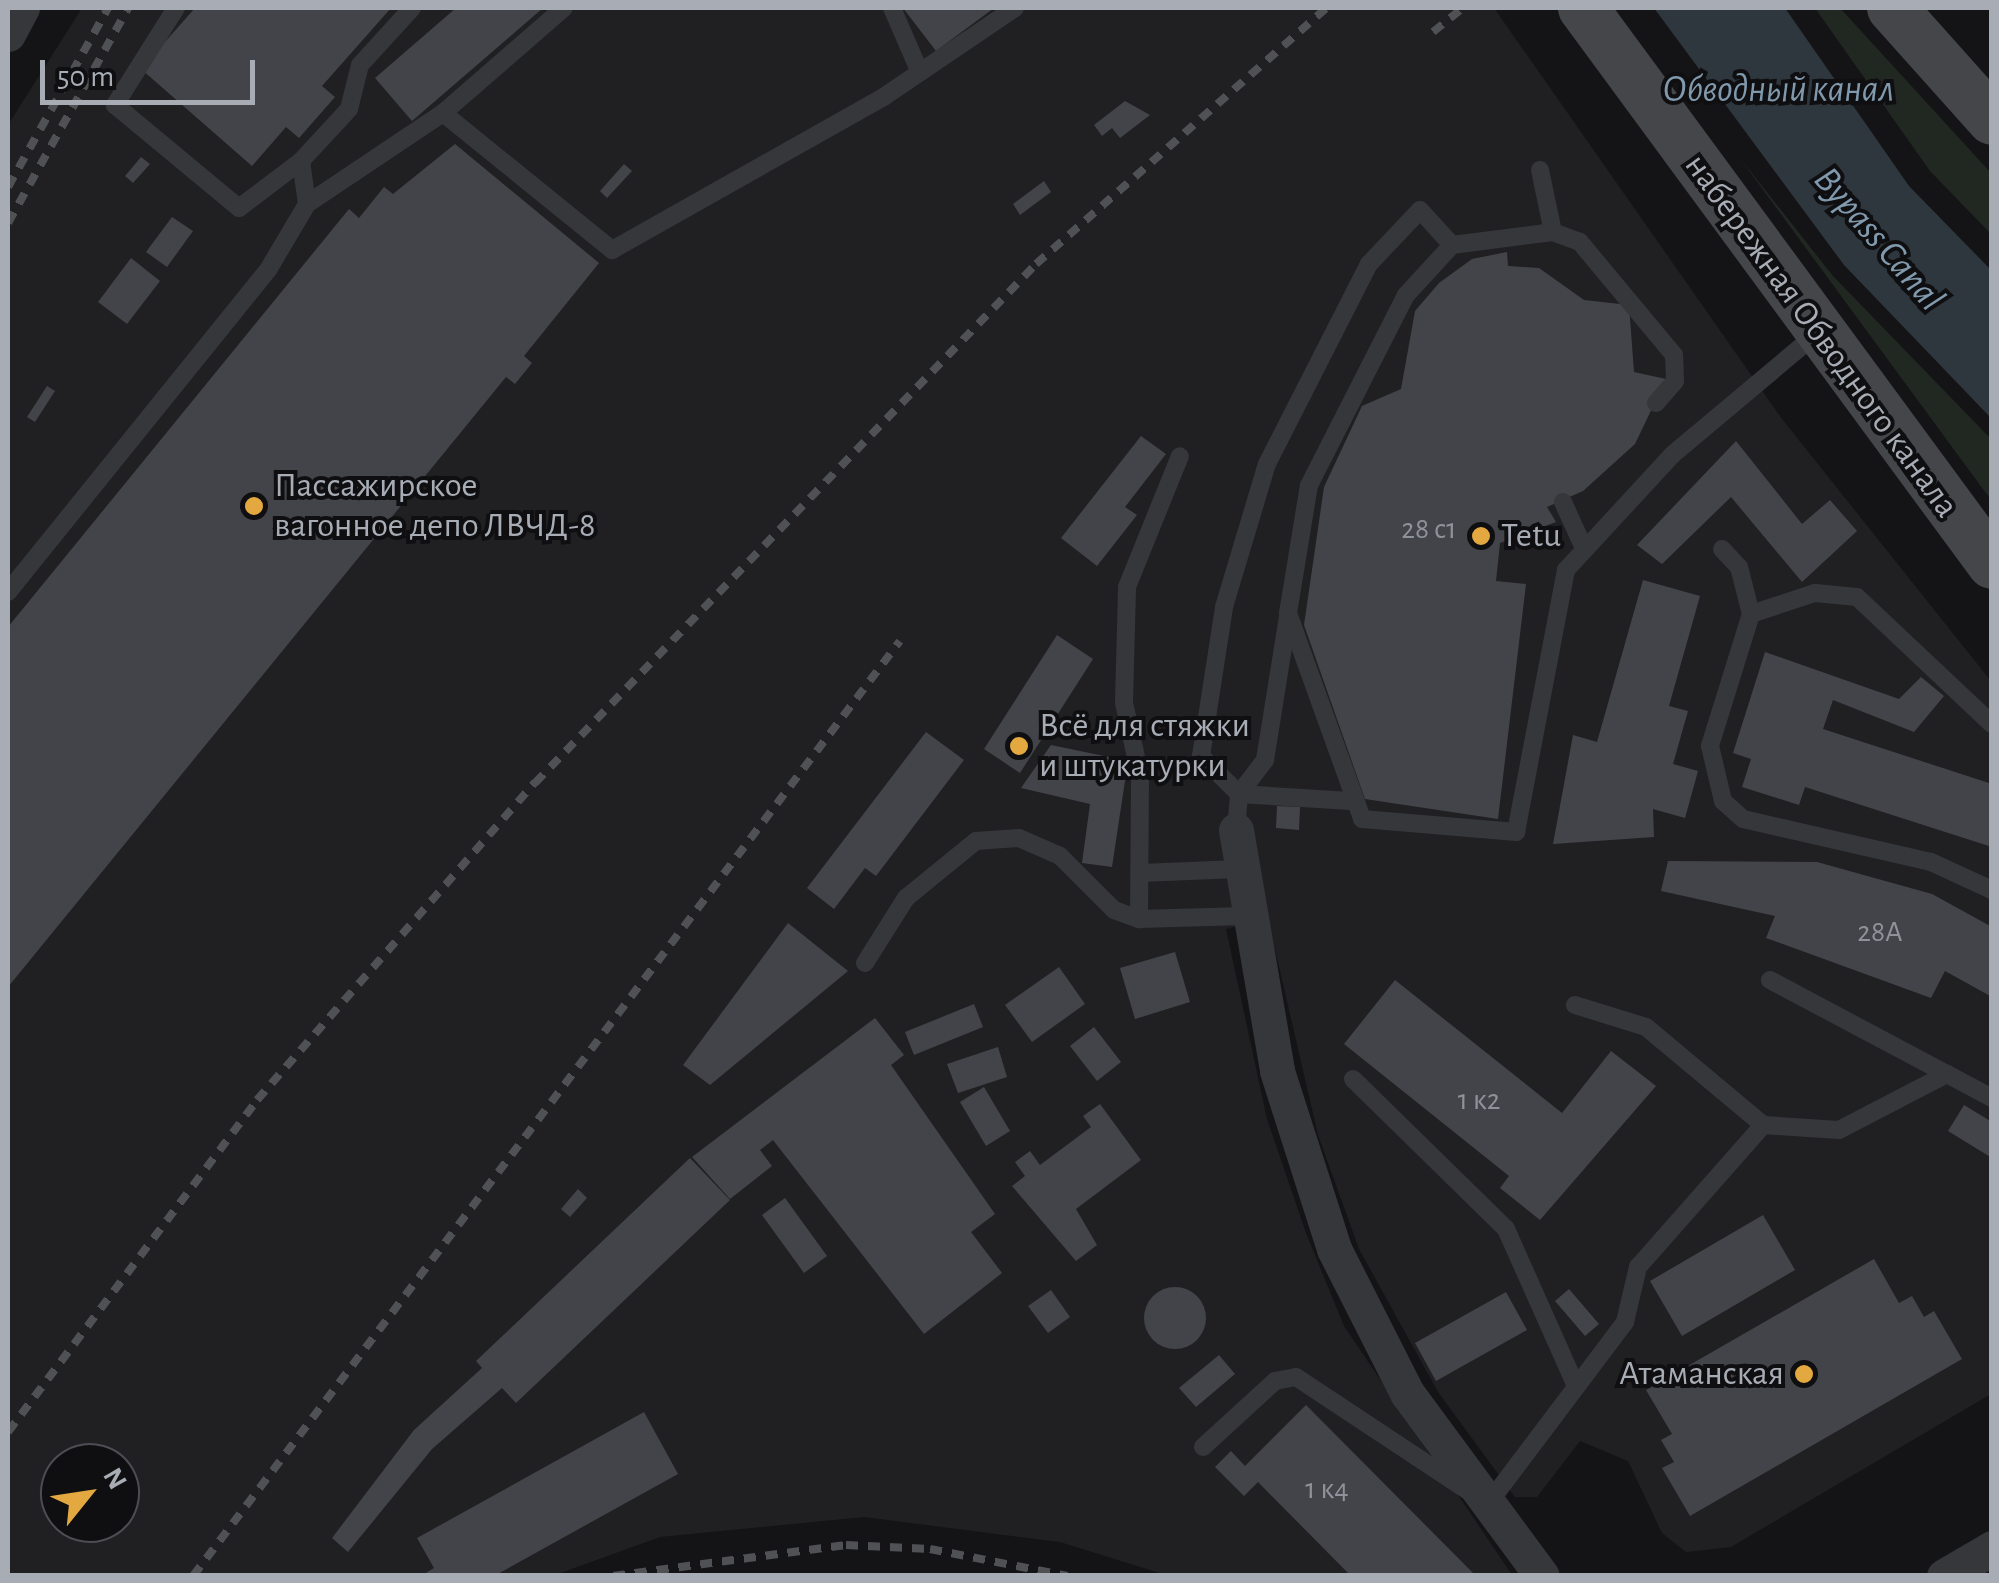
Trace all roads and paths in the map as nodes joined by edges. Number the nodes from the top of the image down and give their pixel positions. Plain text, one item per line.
1 (22, 8) edge
2 (176, 8) edge
3 (412, 8) edge
4 (564, 8) edge
5 (892, 8) edge
6 (1015, 8) edge
7 (1583, 8) edge
8 (1892, 8) edge
9 (8, 34) edge
10 (919, 70) junction
11 (443, 113) junction
12 (1992, 120) edge
13 (302, 161) junction
14 (1540, 170) dead end
15 (307, 204) junction
16 (1553, 232) junction
17 (1452, 245) junction
18 (1816, 334) junction
19 (1656, 403) dead end
20 (1180, 456) dead end
21 (1563, 502) dead end
22 (1583, 546) junction
23 (1722, 549) dead end
24 (1992, 564) edge
25 (8, 592) edge
26 (1288, 613) junction
27 (1751, 614) junction
28 (1992, 724) edge
29 (1239, 794) junction
30 (1350, 801) junction
31 (1236, 830) joint
32 (1239, 869) junction
33 (1140, 872) junction
34 (1992, 890) edge
35 (1244, 916) junction
36 (1139, 919) junction
37 (865, 964) dead end
38 (1770, 980) dead end
39 (1575, 1005) dead end
40 (1947, 1074) junction
41 (1353, 1079) dead end
42 (1992, 1098) edge
43 (1763, 1125) junction
44 (1576, 1386) junction
45 (1203, 1447) dead end
46 (1488, 1504) junction
47 (1992, 1548) edge
48 (1542, 1576) edge
49 (1944, 1576) edge

1 - 9 street
2 - 13 lane
3 - 13 lane
4 - 11 lane
5 - 10 lane
6 - 10 lane
7 - 18 main road, набережная Обводного канала
8 - 12 main road
10 - 11 lane
11 - 15 lane
13 - 15 lane
14 - 16 lane
15 - 25 lane
16 - 17 lane
16 - 19 lane
17 - 26 lane
17 - 29 lane
18 - 22 lane
18 - 24 main road, набережная Обводного канала
20 - 33 lane
21 - 22 lane
22 - 30 lane
23 - 27 lane
26 - 29 lane
26 - 30 lane
27 - 28 lane
27 - 34 lane
29 - 30 lane
29 - 31 lane
31 - 32 street
32 - 33 lane
32 - 35 street
33 - 36 lane
35 - 36 lane
35 - 46 street
36 - 37 lane
38 - 40 lane
39 - 43 lane
40 - 42 lane
40 - 43 lane
41 - 44 lane
43 - 44 lane
44 - 46 lane
45 - 46 lane
46 - 48 street
47 - 49 street

